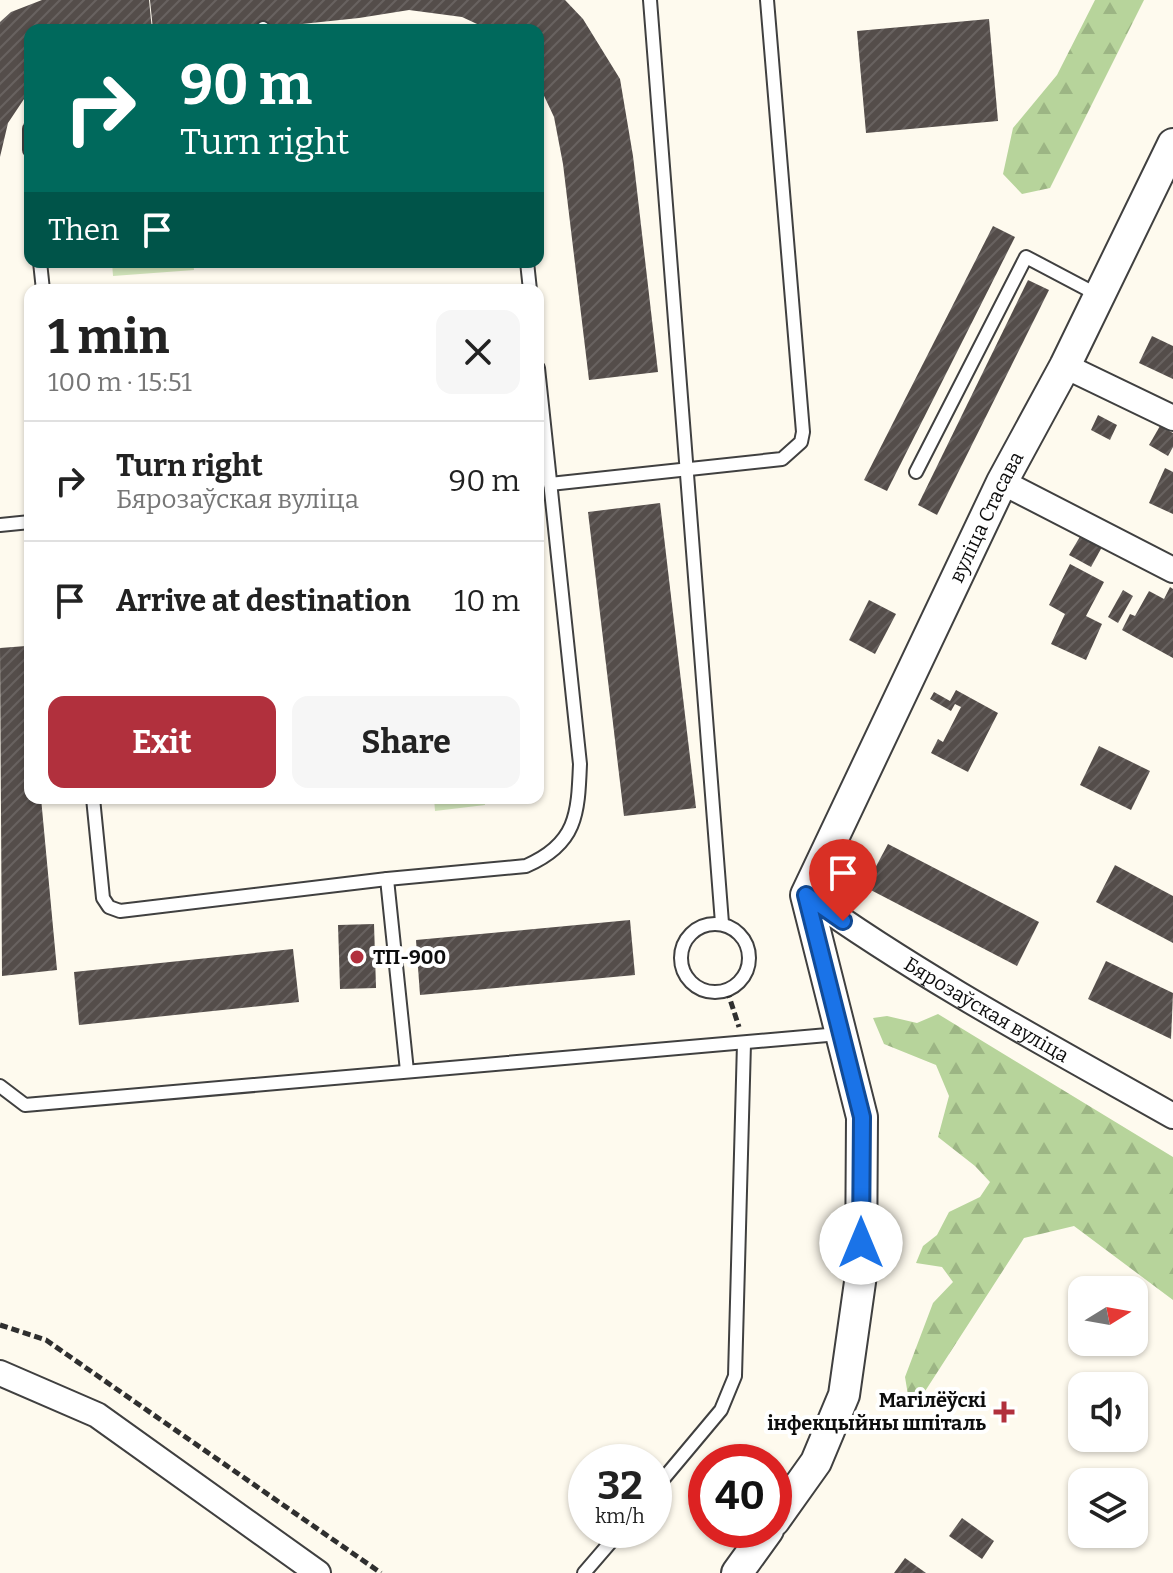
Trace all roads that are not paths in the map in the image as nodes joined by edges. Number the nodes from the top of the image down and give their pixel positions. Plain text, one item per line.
1 (650, 0) edge
2 (767, 0) edge
3 (1173, 144) edge
4 (1098, 295) junction
5 (1065, 366) junction
6 (1173, 418) edge
7 (544, 426) edge
8 (687, 468) junction
9 (916, 472) dead end
10 (1002, 482) junction
11 (550, 484) junction
12 (24, 523) edge
13 (0, 525) edge
14 (1173, 570) edge
15 (94, 804) edge
16 (387, 879) junction
17 (806, 895) junction
18 (722, 923) junction
19 (842, 1033) junction
20 (744, 1043) junction
21 (407, 1071) junction
22 (0, 1086) edge
23 (1173, 1116) edge
24 (0, 1373) edge
25 (672, 1469) edge
26 (792, 1496) edge
27 (606, 1548) edge
28 (755, 1548) edge
29 (318, 1573) edge
30 (584, 1573) edge
31 (737, 1573) edge

1 - 8 lane
2 - 8 lane
3 - 4 street, вуліца Стасава
4 - 5 street, вуліца Стасава
4 - 9 lane
5 - 6 street
5 - 10 street, вуліца Стасава
7 - 11 lane
8 - 11 lane
8 - 18 lane
10 - 14 street
10 - 17 street, вуліца Стасава
11 - 16 lane
12 - 13 lane
15 - 16 lane
16 - 21 lane
17 - 19 street
17 - 23 street, Бярозаўская вуліца
18 - 18 lane
19 - 20 lane
19 - 26 street
20 - 21 lane
20 - 25 lane
21 - 22 lane
24 - 29 street
27 - 30 lane
28 - 31 street

